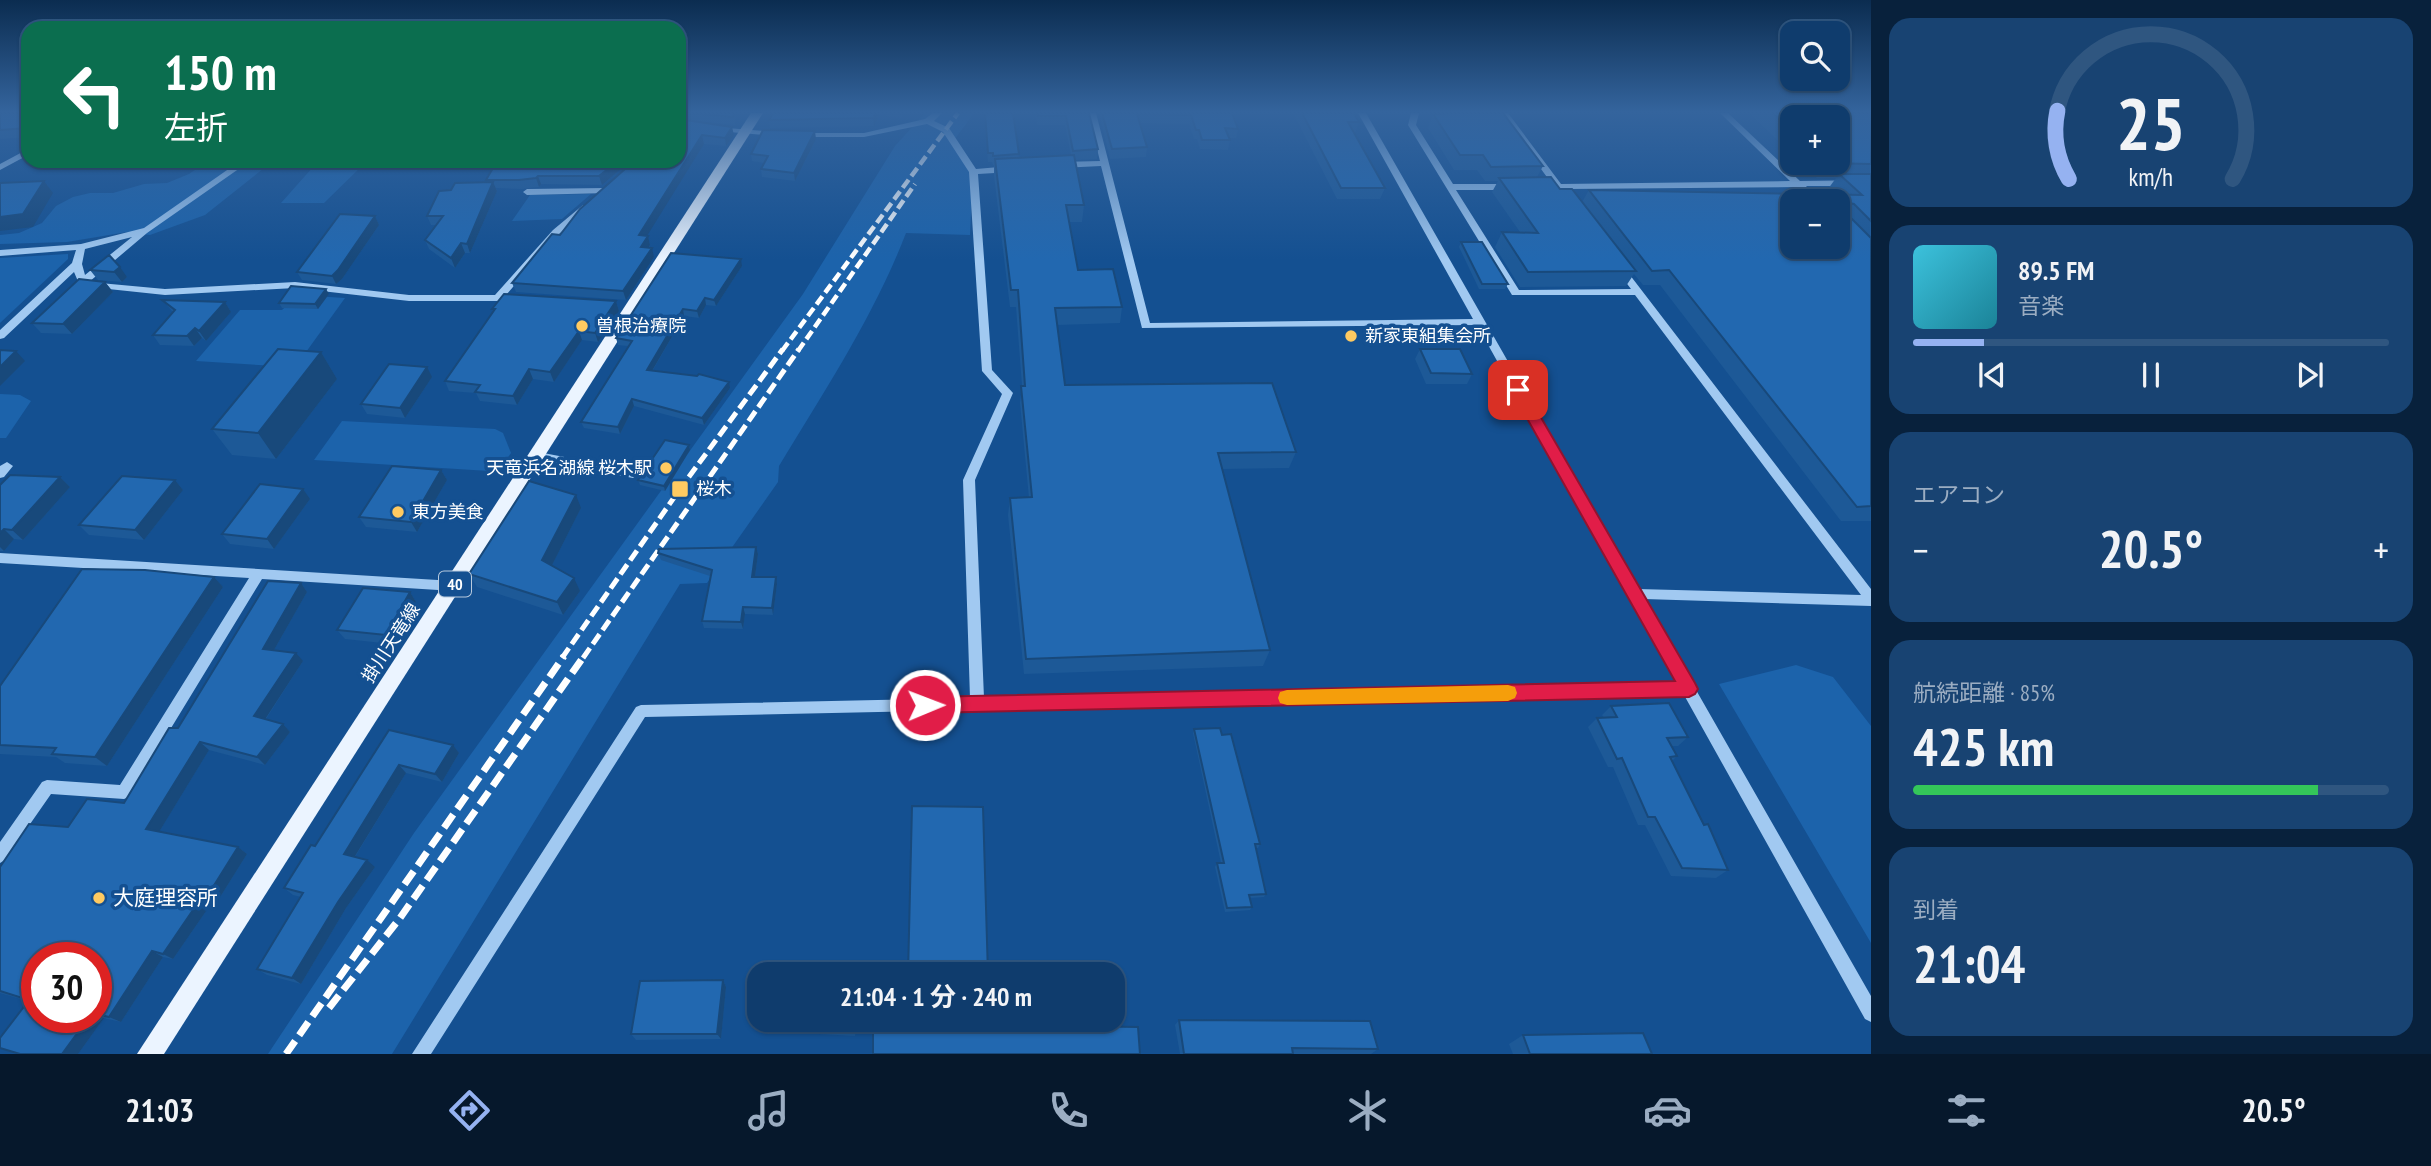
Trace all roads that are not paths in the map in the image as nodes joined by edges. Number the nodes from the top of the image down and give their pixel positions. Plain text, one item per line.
1 (724, 162) edge
2 (966, 162) edge
3 (1390, 162) edge
4 (1435, 162) edge
5 (1541, 162) edge
6 (1775, 162) edge
7 (1104, 163) joint
8 (1055, 165) edge
9 (1028, 167) edge
10 (236, 168) edge
11 (973, 173) junction
12 (615, 182) edge
13 (1871, 183) edge
14 (1800, 186) junction
15 (1451, 187) junction
16 (1518, 187) edge
17 (1545, 187) edge
18 (1559, 187) junction
19 (1803, 189) edge
20 (605, 191) junction
21 (527, 192) edge
22 (1574, 208) edge
23 (144, 231) junction
24 (81, 247) junction
25 (0, 253) edge
26 (1614, 260) edge
27 (77, 264) junction
28 (83, 282) junction
29 (1638, 292) junction
30 (499, 297) junction
31 (526, 299) edge
32 (1479, 321) junction
33 (0, 336) edge
34 (538, 456) junction
35 (633, 474) dead end
36 (0, 558) edge
37 (258, 574) junction
38 (454, 586) junction
39 (1636, 594) junction
40 (1871, 600) edge
41 (1689, 689) junction
42 (977, 704) junction
43 (0, 855) edge
44 (1871, 1013) edge
45 (150, 1054) edge
46 (421, 1054) edge

1 - 34 main road, 掛川天竜線 / 40
2 - 11 street
3 - 32 street
4 - 15 street
5 - 18 street
6 - 14 street
7 - 8 street
7 - 32 street
9 - 11 street
10 - 23 street
11 - 42 street
12 - 20 street
13 - 14 street
14 - 18 street
14 - 19 street
15 - 16 street
15 - 29 street
17 - 18 street
18 - 22 street
20 - 21 street
20 - 30 street
23 - 24 street
23 - 28 street
24 - 25 street
24 - 27 street
26 - 29 street
27 - 28 street
27 - 33 street
28 - 30 street
29 - 40 street
30 - 31 street
32 - 39 street
34 - 35 street
34 - 38 main road, 掛川天竜線 / 40
36 - 37 street
37 - 38 street
37 - 43 street
38 - 45 main road, 掛川天竜線 / 40
39 - 40 street
39 - 41 street
41 - 42 street
41 - 44 street
42 - 46 street

